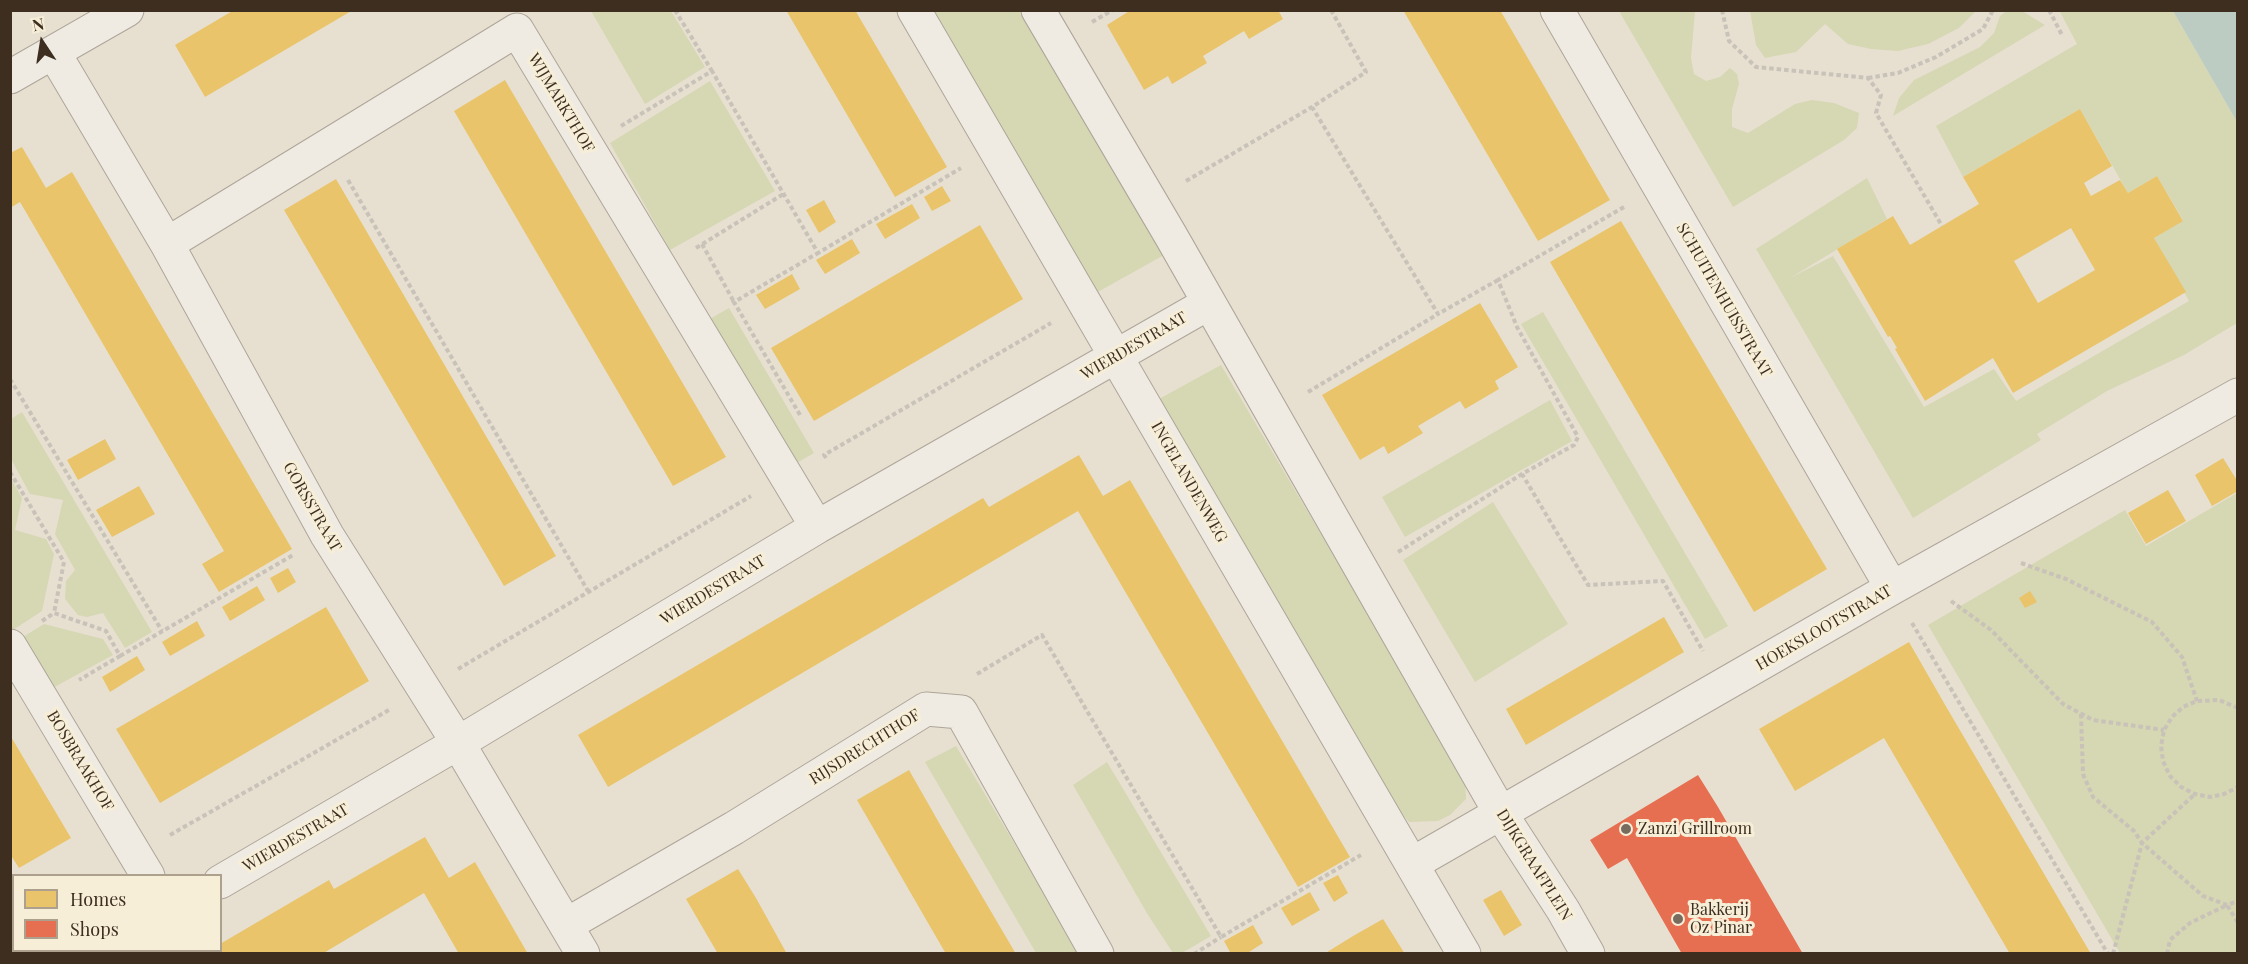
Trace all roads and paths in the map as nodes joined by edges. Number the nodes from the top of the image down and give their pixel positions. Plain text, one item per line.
1 (127, 10) edge
2 (675, 10) edge
3 (914, 10) edge
4 (1038, 10) edge
5 (1331, 10) edge
6 (1557, 10) edge
7 (1722, 10) edge
8 (1993, 10) edge
9 (2049, 10) edge
10 (2062, 35) dead end
11 (54, 53) junction
12 (712, 71) junction
13 (10, 77) edge
14 (1868, 78) junction
15 (1312, 107) junction
16 (328, 145) junction
17 (587, 147) junction
18 (995, 148) junction
19 (1659, 187) junction
20 (785, 193) junction
21 (1150, 202) junction
22 (1942, 226) dead end
23 (167, 244) junction
24 (702, 244) junction
25 (818, 253) junction
26 (662, 269) junction
27 (1498, 280) junction
28 (734, 302) junction
29 (1085, 303) junction
30 (1209, 303) junction
31 (1438, 315) junction
32 (1116, 357) junction
33 (10, 379) edge
34 (2238, 395) edge
35 (1272, 414) junction
36 (806, 424) dead end
37 (818, 445) dead end
38 (824, 455) junction
39 (10, 472) edge
40 (1522, 474) junction
41 (786, 476) junction
42 (817, 527) junction
43 (327, 535) junction
44 (1970, 546) junction
45 (1364, 574) junction
46 (1892, 588) junction
47 (588, 591) junction
48 (162, 631) junction
49 (10, 646) edge
50 (120, 656) junction
51 (78, 681) junction
52 (1723, 687) junction
53 (425, 689) junction
54 (84, 690) dead end
55 (43, 700) junction
56 (2197, 701) junction
57 (2238, 708) edge
58 (950, 711) junction
59 (2081, 714) junction
60 (2164, 730) junction
61 (458, 743) junction
62 (2237, 788) edge
63 (2195, 794) junction
64 (1501, 814) junction
65 (164, 826) dead end
66 (1395, 835) junction
67 (2142, 843) junction
68 (1412, 864) junction
69 (147, 874) edge
70 (222, 881) edge
71 (2238, 902) edge
72 (2227, 906) junction
73 (2238, 923) edge
74 (566, 925) junction
75 (1221, 937) junction
76 (583, 954) edge
77 (1097, 954) edge
78 (1194, 954) edge
79 (1464, 954) edge
80 (1588, 954) edge
81 (2111, 954) edge
82 (2167, 954) edge

1 - 11 street
2 - 12 path
3 - 18 street, INGELANDENWEG
4 - 21 street
5 - 15 path
6 - 19 street, SCHUITENHUISSTRAAT
7 - 14 path
8 - 14 path
9 - 10 path
11 - 13 street
11 - 23 street, GORSSTRAAT
12 - 17 path
12 - 20 path
14 - 22 path
15 - 21 path
15 - 31 path
16 - 17 street, WIJMARKTHOF
16 - 23 street, WIJMARKTHOF
16 - 47 path
17 - 26 street, WIJMARKTHOF
18 - 25 path
18 - 29 street, INGELANDENWEG
19 - 27 path
19 - 46 street, SCHUITENHUISSTRAAT
20 - 24 path
20 - 25 path
21 - 30 street
23 - 43 street, GORSSTRAAT
24 - 26 path
24 - 28 path
25 - 28 path
26 - 41 street, WIJMARKTHOF
27 - 31 path
27 - 40 path
28 - 36 path
29 - 32 street, INGELANDENWEG
29 - 38 path
30 - 32 street, WIERDESTRAAT
30 - 35 street
31 - 35 path
32 - 42 street, WIERDESTRAAT
32 - 66 street, INGELANDENWEG
33 - 48 path
34 - 44 street, HOEKSLOOTSTRAAT
35 - 45 street
37 - 38 path
38 - 41 path
39 - 50 path
40 - 45 path
40 - 52 path
41 - 42 street, WIJMARKTHOF
41 - 47 path
42 - 61 street, WIERDESTRAAT
43 - 48 path
43 - 53 street, GORSSTRAAT
44 - 46 street, HOEKSLOOTSTRAAT
44 - 56 path
45 - 64 street, DIJKGRAAFPLEIN
46 - 52 street, HOEKSLOOTSTRAAT
46 - 59 path
46 - 81 path
47 - 53 path
48 - 50 path
49 - 55 street, BOSBRAAKHOF
50 - 51 path
51 - 54 path
51 - 55 path
52 - 64 street, HOEKSLOOTSTRAAT
53 - 61 street, GORSSTRAAT
53 - 65 path
55 - 69 street, BOSBRAAKHOF
56 - 57 path
56 - 60 path
58 - 74 street, RIJSDRECHTHOF
58 - 75 path
58 - 77 street
59 - 60 path
59 - 67 path
60 - 63 path
61 - 70 street, WIERDESTRAAT
61 - 74 street, GORSSTRAAT
62 - 63 path
63 - 67 path
64 - 68 street, HOEKSLOOTSTRAAT
64 - 80 street, DIJKGRAAFPLEIN
66 - 68 street, INGELANDENWEG
66 - 75 path
67 - 72 path
67 - 81 path
68 - 79 street, INGELANDENWEG
71 - 72 path
72 - 73 path
72 - 82 path
74 - 76 street, GORSSTRAAT
75 - 78 path

